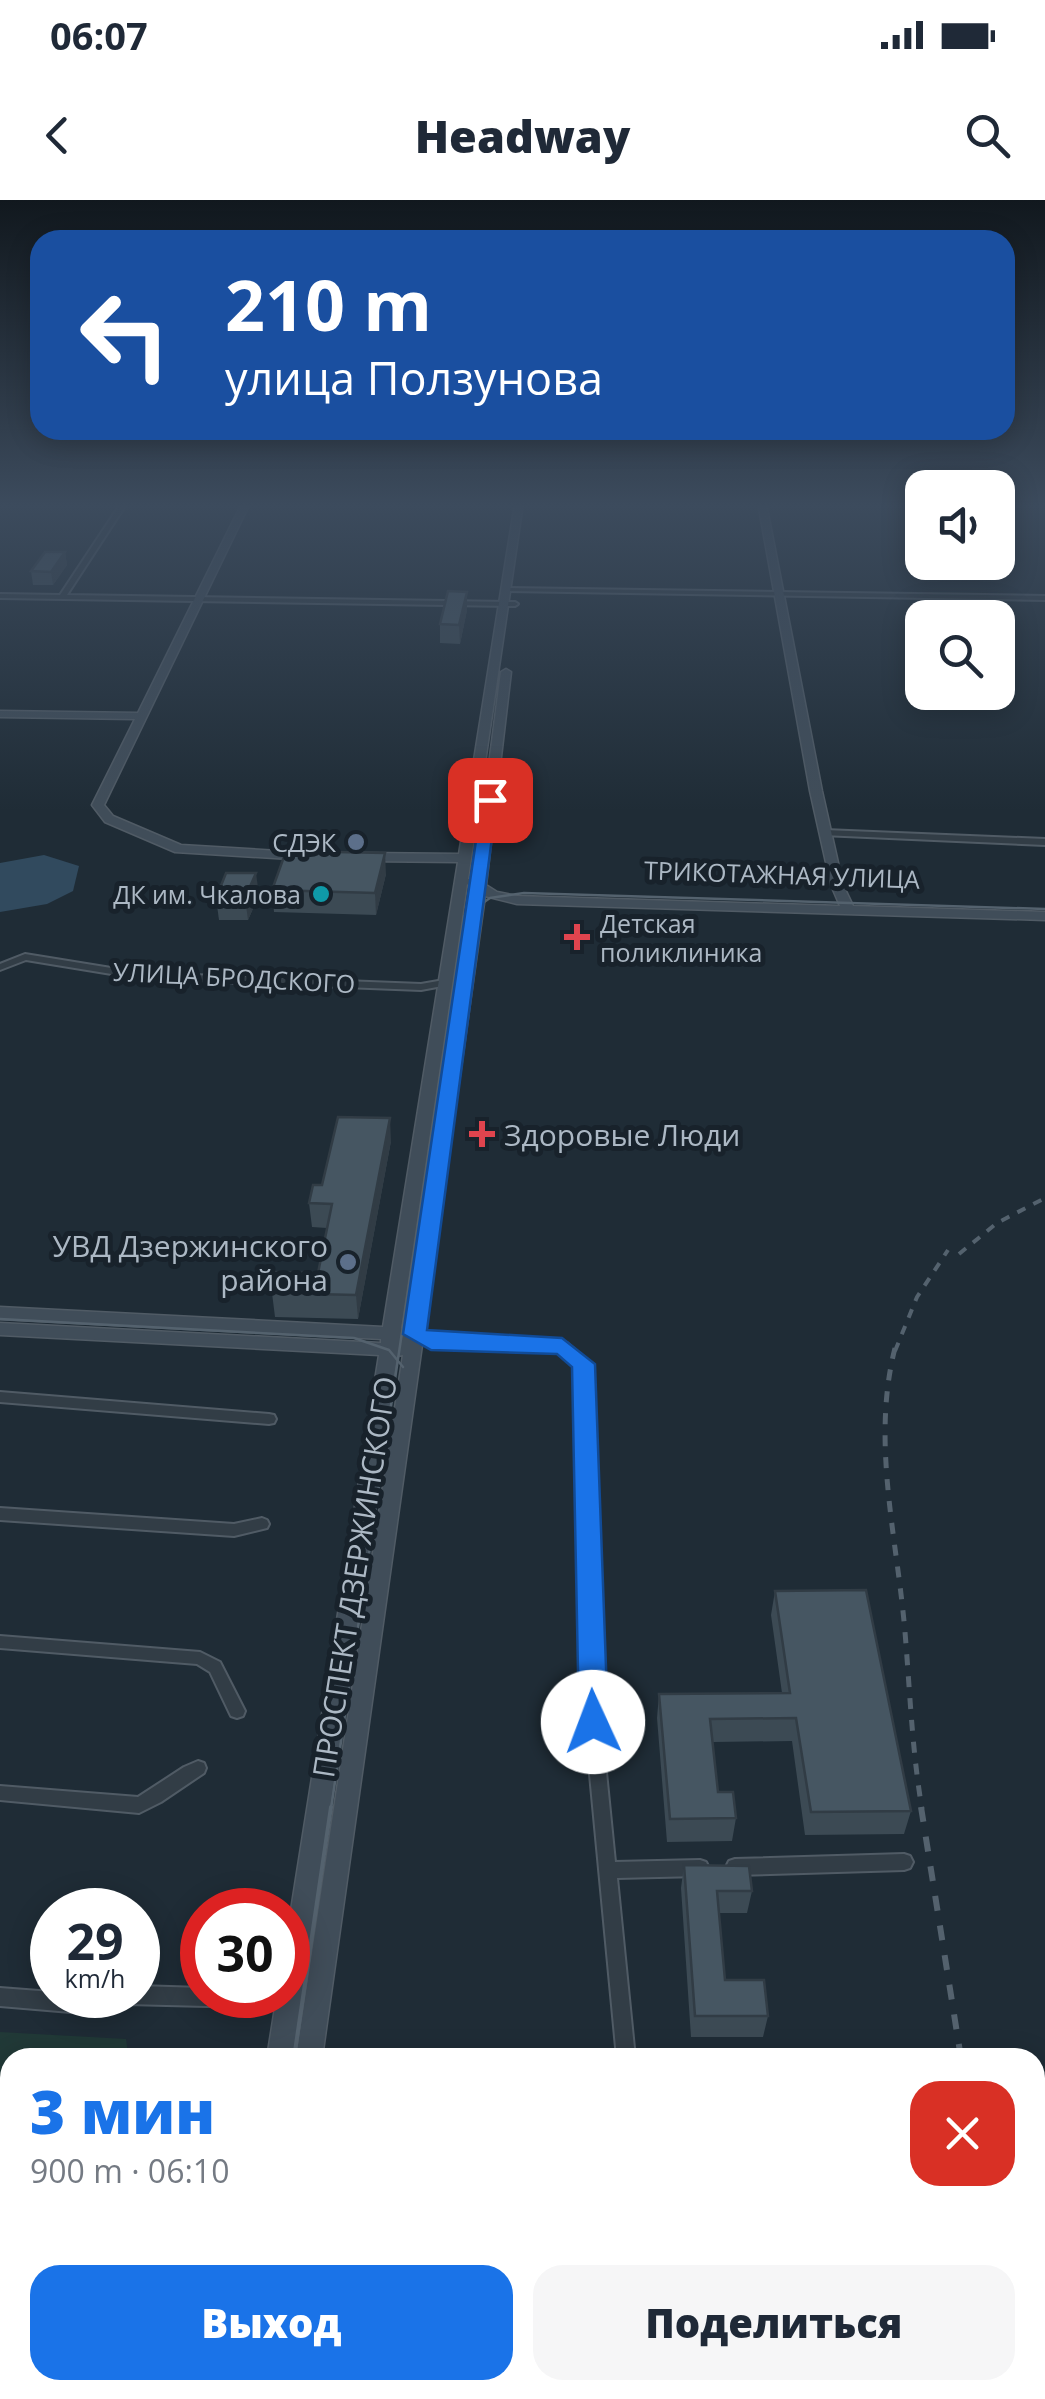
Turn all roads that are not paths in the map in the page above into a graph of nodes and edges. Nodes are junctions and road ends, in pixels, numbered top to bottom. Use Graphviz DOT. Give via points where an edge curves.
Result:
graph roads {
  1 [pos="194,606"];
  2 [pos="509,606"];
  3 [pos="509,606"];
  4 [pos="783,606"];
  5 [pos="0,714"];
  6 [pos="139,716"];
  7 [pos="825,833"];
  8 [pos="1045,842"];
  9 [pos="330,856"];
  10 [pos="348,856"];
  11 [pos="463,864"];
  12 [pos="481,870"];
  13 [pos="483,894"];
  14 [pos="517,894"];
  15 [pos="844,904"];
  16 [pos="1045,904"];
  17 [pos="1045,916"];
  18 [pos="476,918"];
  19 [pos="454,920"];
  20 [pos="0,967"];
  21 [pos="444,983"];
  22 [pos="0,1312"];
  23 [pos="0,1329"];
  24 [pos="408,1342"];
  25 [pos="0,1397"];
  26 [pos="269,1419"];
  27 [pos="0,1514"];
  28 [pos="262,1524"];
  29 [pos="0,1642"];
  30 [pos="237,1711"];
  31 [pos="198,1768"];
  32 [pos="0,1793"];
  33 [pos="904,1862"];
  34 [pos="608,1870"];
  35 [pos="309,1888"];
  36 [pos="0,1997"];
  37 [pos="310,1998"];
  38 [pos="317,1998"];
  39 [pos="30,2000"];
  40 [pos="286,2018"];
  41 [pos="282,2048"];
  42 [pos="310,2048"];
  43 [pos="625,2048"];
  1 -- 6 [label="main road"];
  2 -- 11 [label="main road, ПРОСПЕКТ ДЗЕРЖИНСКОГО"];
  3 -- 12 [label="main road, ПРОСПЕКТ ДЗЕРЖИНСКОГО"];
  4 -- 7 [label="main road"];
  5 -- 6 [label="main road"];
  6 -- 9 [label="main road" via="98,805 109,819 180,850"];
  7 -- 8 [label="street"];
  7 -- 15 [label="main road"];
  10 -- 11 [label="main road"];
  11 -- 13 [label="main road"];
  11 -- 19 [label="main road, ПРОСПЕКТ ДЗЕРЖИНСКОГО"];
  12 -- 13 [label="main road, ПРОСПЕКТ ДЗЕРЖИНСКОГО"];
  12 -- 14 [label="main road"];
  13 -- 14 [label="main road, ТРИКОТАЖНАЯ УЛИЦА"];
  13 -- 18 [label="main road, ПРОСПЕКТ ДЗЕРЖИНСКОГО"];
  13 -- 19 [label="main road"];
  14 -- 15 [label="main road, ТРИКОТАЖНАЯ УЛИЦА"];
  14 -- 18 [label="main road"];
  15 -- 16 [label="main road, ТРИКОТАЖНАЯ УЛИЦА"];
  15 -- 17 [label="main road, ТРИКОТАЖНАЯ УЛИЦА"];
  18 -- 24 [label="main road, ПРОСПЕКТ ДЗЕРЖИНСКОГО"];
  19 -- 21 [label="main road, ПРОСПЕКТ ДЗЕРЖИНСКОГО"];
  20 -- 21 [label="street, УЛИЦА БРОДСКОГО" via="25,957 142,976"];
  21 -- 24 [label="main road, ПРОСПЕКТ ДЗЕРЖИНСКОГО"];
  22 -- 24 [label="main road"];
  23 -- 24 [label="main road" via="354,1348"];
  24 -- 34 [label="street" via="562,1346 584,1364 593,1722"];
  24 -- 35 [label="main road, ПРОСПЕКТ ДЗЕРЖИНСКОГО"];
  24 -- 38 [label="main road, ПРОСПЕКТ ДЗЕРЖИНСКОГО"];
  25 -- 26 [label="street"];
  27 -- 28 [label="street" via="234,1530"];
  29 -- 30 [label="street" via="200,1658 215,1667"];
  31 -- 32 [label="street" via="139,1805"];
  33 -- 34 [label="street"];
  34 -- 43 [label="street"];
  36 -- 39 [label="street"];
  37 -- 38 [label="main road"];
  38 -- 42 [label="main road, ПРОСПЕКТ ДЗЕРЖИНСКОГО"];
  40 -- 41 [label="main road, ПРОСПЕКТ ДЗЕРЖИНСКОГО"];
}
